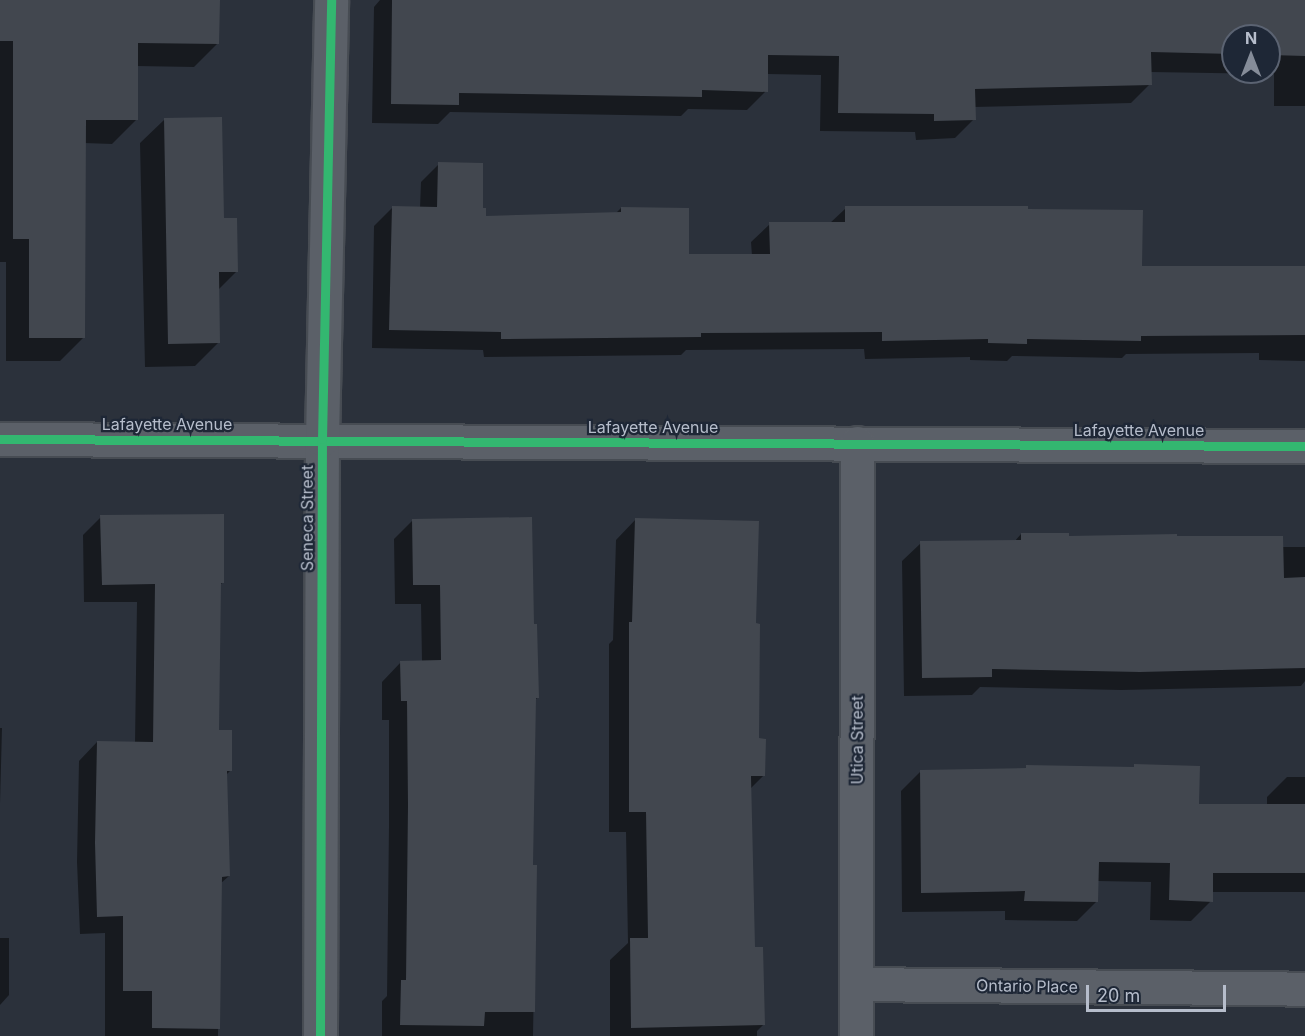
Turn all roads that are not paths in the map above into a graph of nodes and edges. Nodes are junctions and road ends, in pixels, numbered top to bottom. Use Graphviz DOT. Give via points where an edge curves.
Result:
graph roads {
  1 [pos="332,0"];
  2 [pos="0,439"];
  3 [pos="322,439"];
  4 [pos="858,443"];
  5 [pos="1305,446"];
  6 [pos="856,984"];
  7 [pos="1305,989"];
  8 [pos="320,1036"];
  9 [pos="856,1036"];
  1 -- 3 [label="street, Seneca Street"];
  2 -- 3 [label="street, Lafayette Avenue"];
  3 -- 4 [label="street, Lafayette Avenue"];
  3 -- 8 [label="street, Seneca Street"];
  4 -- 5 [label="street, Lafayette Avenue"];
  4 -- 6 [label="street, Utica Street"];
  6 -- 7 [label="street, Ontario Place"];
  6 -- 9 [label="street, Utica Street"];
}
